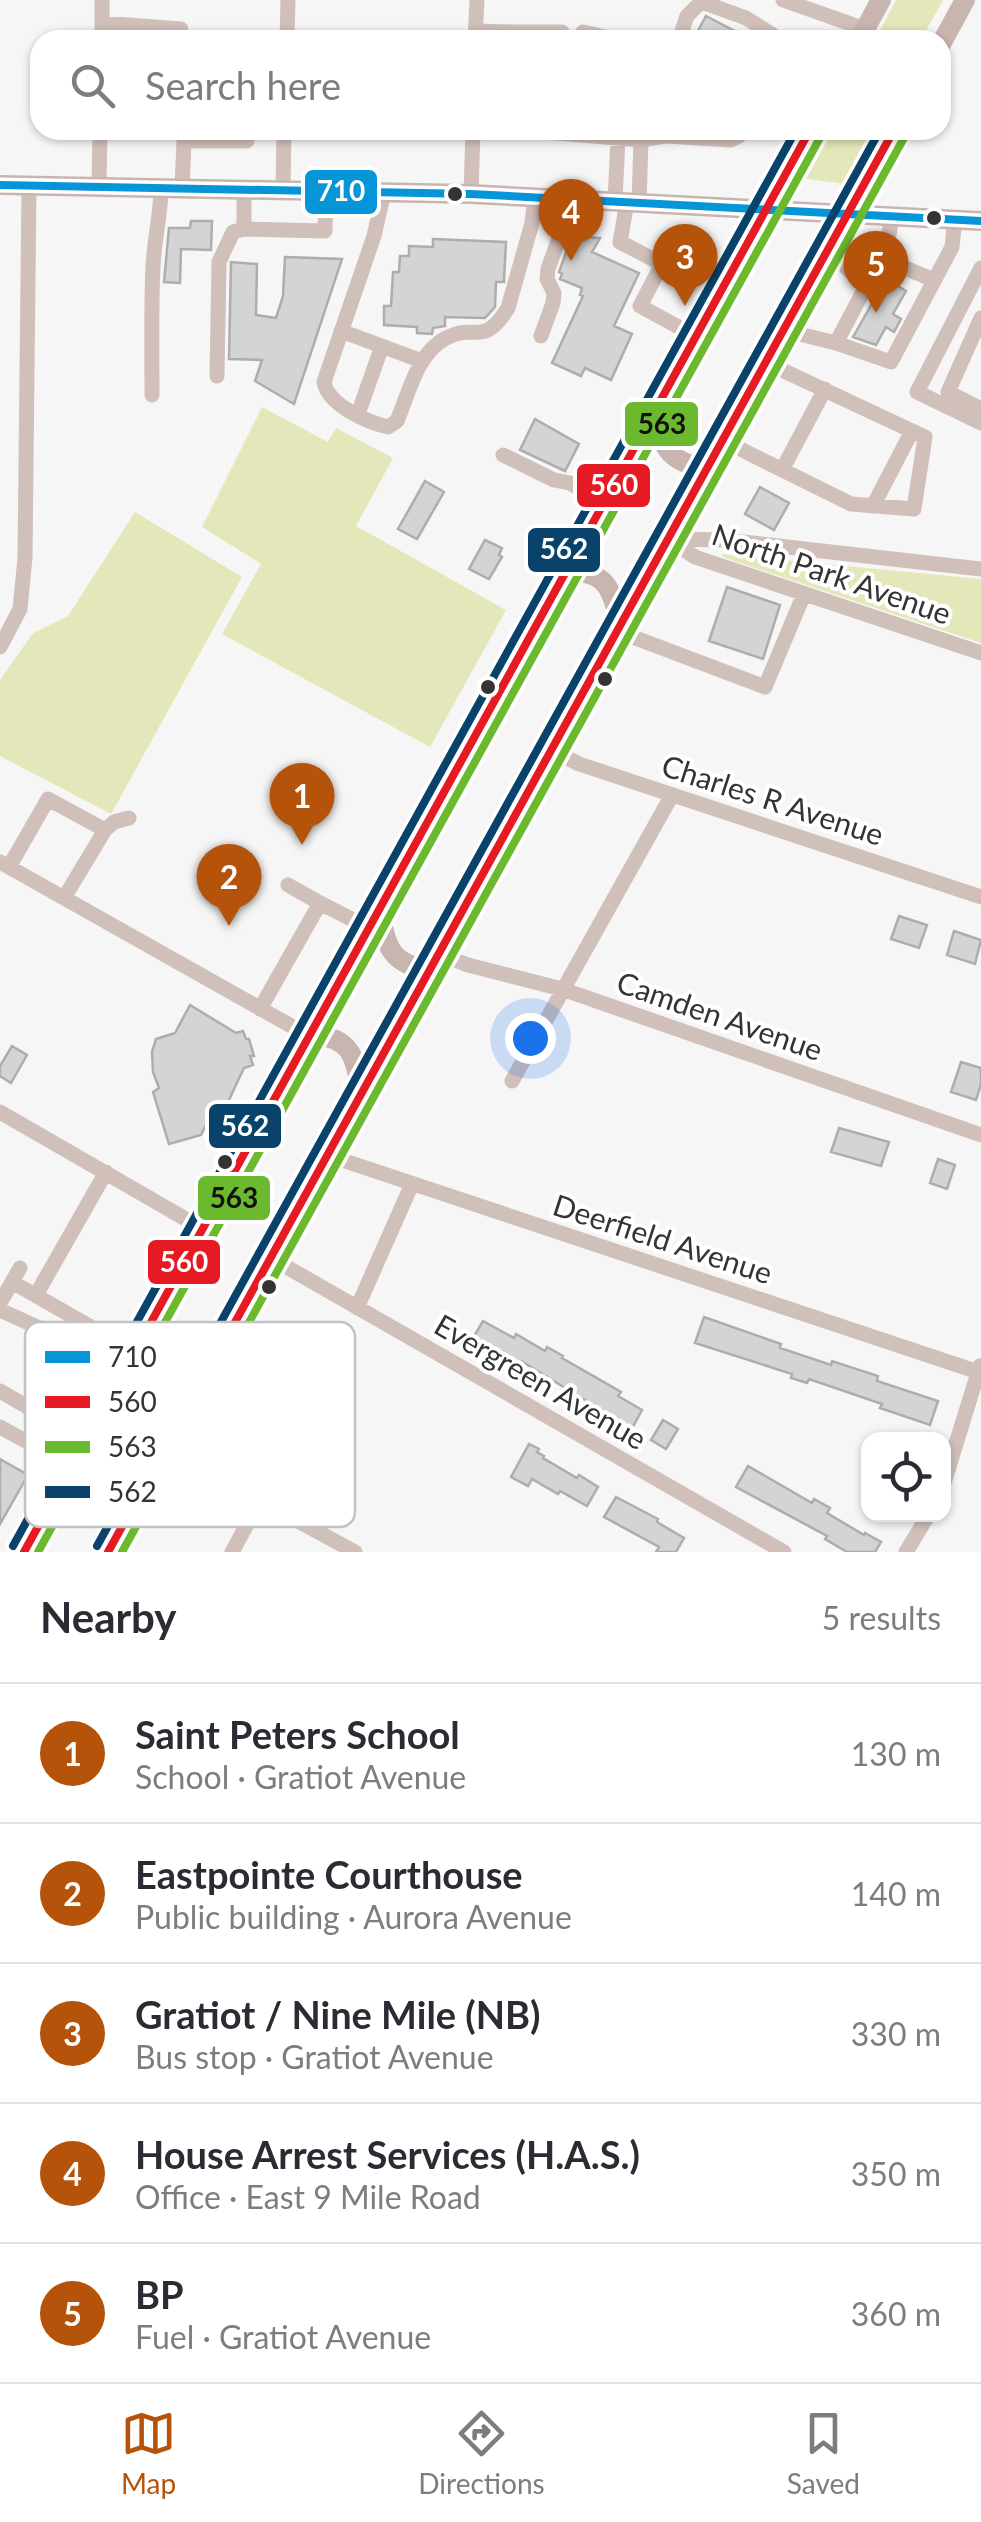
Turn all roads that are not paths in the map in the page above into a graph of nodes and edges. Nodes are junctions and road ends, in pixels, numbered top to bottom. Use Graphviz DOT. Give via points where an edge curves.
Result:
graph roads {
  1 [pos="102,0"];
  2 [pos="288,0"];
  3 [pos="476,0"];
  4 [pos="783,0"];
  5 [pos="882,0"];
  6 [pos="965,0"];
  7 [pos="702,1"];
  8 [pos="102,30"];
  9 [pos="155,30"];
  10 [pos="181,30"];
  11 [pos="287,30"];
  12 [pos="476,30"];
  13 [pos="682,30"];
  14 [pos="765,30"];
  15 [pos="853,30"];
  16 [pos="864,30"];
  17 [pos="949,30"];
  18 [pos="100,140"];
  19 [pos="247,140"];
  20 [pos="284,140"];
  21 [pos="473,140"];
  22 [pos="627,140"];
  23 [pos="627,140"];
  24 [pos="804,140"];
  25 [pos="888,140"];
  26 [pos="0,185"];
  27 [pos="29,185"];
  28 [pos="99,186"];
  29 [pos="172,187"];
  30 [pos="244,188"];
  31 [pos="283,189"];
  32 [pos="326,190"];
  33 [pos="384,192"];
  34 [pos="471,194"];
  35 [pos="535,198"];
  36 [pos="567,199"];
  37 [pos="627,202"];
  38 [pos="766,209"];
  39 [pos="847,214"];
  40 [pos="892,215"];
  41 [pos="955,219"];
  42 [pos="981,222"];
  43 [pos="244,229"];
  44 [pos="827,249"];
  45 [pos="881,258"];
  46 [pos="981,268"];
  47 [pos="934,280"];
  48 [pos="868,282"];
  49 [pos="962,304"];
  50 [pos="981,316"];
  51 [pos="783,330"];
  52 [pos="342,332"];
  53 [pos="541,336"];
  54 [pos="695,336"];
  55 [pos="836,343"];
  56 [pos="382,346"];
  57 [pos="422,361"];
  58 [pos="765,362"];
  59 [pos="217,376"];
  60 [pos="825,389"];
  61 [pos="152,395"];
  62 [pos="656,406"];
  63 [pos="981,409"];
  64 [pos="358,414"];
  65 [pos="981,423"];
  66 [pos="912,431"];
  67 [pos="723,439"];
  68 [pos="502,455"];
  69 [pos="707,468"];
  70 [pos="782,470"];
  71 [pos="603,502"];
  72 [pos="873,506"];
  73 [pos="668,539"];
  74 [pos="981,568"];
  75 [pos="566,571"];
  76 [pos="804,594"];
  77 [pos="619,627"];
  78 [pos="0,647"];
  79 [pos="981,653"];
  80 [pos="550,750"];
  81 [pos="672,795"];
  82 [pos="129,818"];
  83 [pos="105,830"];
  84 [pos="4,865"];
  85 [pos="288,885"];
  86 [pos="981,897"];
  87 [pos="64,898"];
  88 [pos="320,903"];
  89 [pos="380,908"];
  90 [pos="369,928"];
  91 [pos="435,961"];
  92 [pos="562,990"];
  93 [pos="260,1009"];
  94 [pos="308,1036"];
  95 [pos="512,1081"];
  96 [pos="361,1093"];
  97 [pos="0,1112"];
  98 [pos="981,1135"];
  99 [pos="328,1155"];
  100 [pos="106,1172"];
  101 [pos="412,1184"];
  102 [pos="203,1229"];
  103 [pos="271,1258"];
  104 [pos="36,1295"];
  105 [pos="0,1306"];
  106 [pos="357,1308"];
  107 [pos="29,1322"];
  108 [pos="85,1322"];
  109 [pos="152,1322"];
  110 [pos="236,1322"];
  111 [pos="980,1369"];
  112 [pos="0,1391"];
  113 [pos="25,1406"];
  114 [pos="0,1427"];
  115 [pos="25,1441"];
  116 [pos="951,1461"];
  117 [pos="924,1522"];
  118 [pos="38,1527"];
  119 [pos="122,1527"];
  120 [pos="246,1527"];
  121 [pos="308,1527"];
  122 [pos="24,1552"];
  123 [pos="108,1552"];
  124 [pos="232,1552"];
  125 [pos="355,1552"];
  126 [pos="784,1552"];
  127 [pos="906,1552"];
  1 -- 8 [label="street"];
  2 -- 11 [label="street"];
  3 -- 12 [label="street"];
  4 -- 15 [label="street"];
  5 -- 16 [label="main road"];
  6 -- 17 [label="main road"];
  7 -- 13 [label="street"];
  7 -- 14 [label="street"];
  9 -- 10 [label="street"];
  18 -- 28 [label="street"];
  19 -- 29 [label="street" via="184,141"];
  20 -- 31 [label="street"];
  21 -- 34 [label="street"];
  22 -- 37 [label="street"];
  23 -- 37 [label="street"];
  24 -- 38 [label="main road"];
  25 -- 39 [label="main road"];
  26 -- 27 [label="main road"];
  27 -- 28 [label="main road"];
  27 -- 78 [label="street" via="26,558 20,608"];
  28 -- 29 [label="main road"];
  29 -- 30 [label="main road"];
  29 -- 61 [label="street" via="153,266"];
  30 -- 31 [label="main road"];
  30 -- 43 [label="street"];
  31 -- 32 [label="main road"];
  32 -- 33 [label="main road"];
  32 -- 43 [label="street" via="325,231"];
  33 -- 34 [label="main road"];
  33 -- 52 [label="street"];
  34 -- 35 [label="main road"];
  35 -- 36 [label="main road"];
  35 -- 57 [label="street" via="500,320 484,332 445,338"];
  36 -- 37 [label="main road"];
  36 -- 53 [label="street" via="548,269 553,303"];
  37 -- 38 [label="main road"];
  37 -- 54 [label="street" via="620,242 662,264 640,306"];
  38 -- 39 [label="main road"];
  38 -- 54 [label="main road"];
  39 -- 40 [label="main road"];
  39 -- 44 [label="main road"];
  40 -- 41 [label="main road"];
  40 -- 45 [label="street"];
  41 -- 42 [label="main road"];
  41 -- 47 [label="street" via="952,247"];
  43 -- 59 [label="street" via="232,232 219,262"];
  44 -- 48 [label="street"];
  44 -- 51 [label="main road"];
  45 -- 47 [label="street"];
  45 -- 48 [label="street"];
  46 -- 49 [label="street"];
  47 -- 55 [label="street" via="891,362"];
  48 -- 55 [label="street"];
  49 -- 50 [label="street"];
  49 -- 65 [label="street" via="916,392"];
  50 -- 63 [label="street" via="948,392"];
  51 -- 55 [label="street"];
  51 -- 58 [label="main road"];
  52 -- 56 [label="street"];
  52 -- 64 [label="street" via="324,389"];
  54 -- 62 [label="main road"];
  56 -- 57 [label="street"];
  56 -- 64 [label="street"];
  57 -- 64 [label="street" via="393,425"];
  58 -- 60 [label="street"];
  58 -- 67 [label="main road"];
  60 -- 66 [label="street"];
  60 -- 70 [label="street"];
  62 -- 69 [label="main road" via="669,453"];
  62 -- 71 [label="main road"];
  66 -- 72 [label="street"];
  66 -- 72 [label="street" via="925,437 914,509"];
  67 -- 69 [label="main road"];
  67 -- 70 [label="street"];
  68 -- 71 [label="street"];
  69 -- 73 [label="main road"];
  70 -- 72 [label="street" via="851,504"];
  71 -- 75 [label="main road"];
  73 -- 74 [label="street"];
  73 -- 76 [label="street, North Park Avenue" via="696,557"];
  73 -- 77 [label="main road"];
  75 -- 77 [label="main road" via="599,577"];
  75 -- 89 [label="main road"];
  76 -- 77 [label="street" via="765,687"];
  76 -- 79 [label="street, North Park Avenue"];
  77 -- 80 [label="main road"];
  80 -- 81 [label="street, Charles R Avenue"];
  80 -- 91 [label="main road"];
  81 -- 86 [label="street, Charles R Avenue"];
  81 -- 92 [label="street"];
  82 -- 83 [label="street"];
  83 -- 84 [label="street" via="48,799"];
  83 -- 87 [label="street"];
  84 -- 87 [label="street"];
  85 -- 88 [label="street"];
  87 -- 93 [label="street"];
  88 -- 90 [label="street"];
  88 -- 93 [label="street"];
  89 -- 90 [label="main road"];
  89 -- 91 [label="main road" via="395,956 410,966"];
  90 -- 94 [label="main road"];
  91 -- 92 [label="street, Camden Avenue"];
  91 -- 96 [label="main road"];
  92 -- 95 [label="street"];
  92 -- 98 [label="street, Camden Avenue"];
  93 -- 94 [label="street"];
  94 -- 96 [label="main road" via="344,1045"];
  94 -- 102 [label="main road"];
  96 -- 99 [label="main road"];
  97 -- 100 [label="street"];
  99 -- 101 [label="street, Deerfield Avenue"];
  99 -- 103 [label="main road"];
  100 -- 102 [label="street"];
  100 -- 104 [label="street"];
  101 -- 106 [label="street"];
  101 -- 111 [label="street, Deerfield Avenue"];
  102 -- 109 [label="main road"];
  103 -- 106 [label="street, Evergreen Avenue"];
  103 -- 110 [label="main road"];
  104 -- 105 [label="street" via="16,1275"];
  104 -- 108 [label="street"];
  105 -- 107 [label="street"];
  106 -- 126 [label="street, Evergreen Avenue"];
  111 -- 116 [label="street"];
  112 -- 113 [label="street"];
  114 -- 115 [label="street"];
  117 -- 127 [label="street"];
  118 -- 122 [label="main road"];
  119 -- 123 [label="main road"];
  120 -- 124 [label="street"];
  121 -- 125 [label="street"];
}
